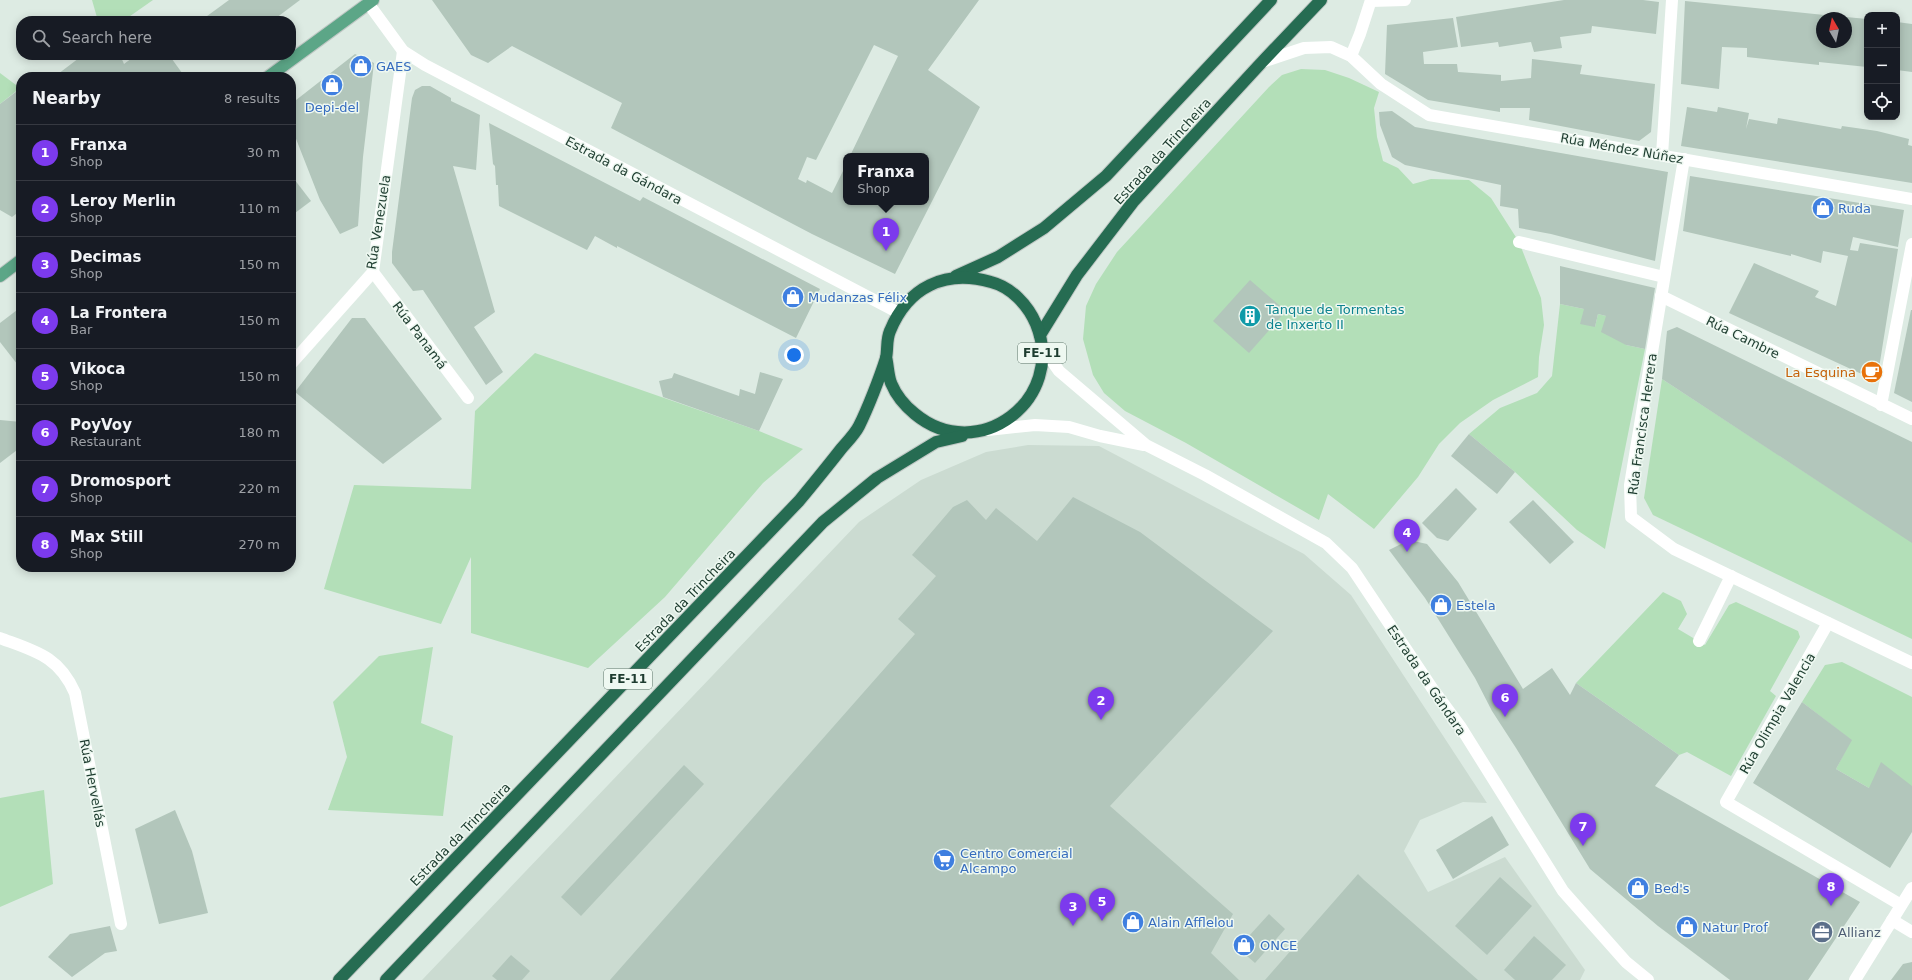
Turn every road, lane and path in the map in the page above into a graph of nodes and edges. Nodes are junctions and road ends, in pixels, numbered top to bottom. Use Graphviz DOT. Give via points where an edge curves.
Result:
graph roads {
  1 [pos="1271,0"];
  2 [pos="1321,0"];
  3 [pos="1405,0"];
  4 [pos="1672,0"];
  5 [pos="1371,1"];
  6 [pos="370,2"];
  7 [pos="403,51"];
  8 [pos="296,56"];
  9 [pos="1351,56"];
  10 [pos="291,60"];
  11 [pos="1262,62"];
  12 [pos="275,72"];
  13 [pos="1662,155"];
  14 [pos="1684,159"];
  15 [pos="1912,199"];
  16 [pos="1519,242"];
  17 [pos="1912,244"];
  18 [pos="16,264"];
  19 [pos="373,272"];
  20 [pos="0,276"];
  21 [pos="1664,277"];
  22 [pos="951,278"];
  23 [pos="1661,296"];
  24 [pos="899,312"];
  25 [pos="1040,335"];
  26 [pos="1043,348"];
  27 [pos="886,357"];
  28 [pos="296,358"];
  29 [pos="468,398"];
  30 [pos="1881,405"];
  31 [pos="1912,419"];
  32 [pos="983,431"];
  33 [pos="1146,445"];
  34 [pos="1731,576"];
  35 [pos="1828,623"];
  36 [pos="0,638"];
  37 [pos="1699,640"];
  38 [pos="1912,663"];
  39 [pos="1912,889"];
  40 [pos="1902,905"];
  41 [pos="1892,920"];
  42 [pos="121,924"];
  43 [pos="1912,932"];
  44 [pos="339,980"];
  45 [pos="386,980"];
  46 [pos="1648,980"];
  47 [pos="1855,980"];
  1 -- 22 [label="highway, Estrada da Trincheira / FE-11" via="1106,176 1044,228 998,257"];
  2 -- 11 [label="highway, Estrada da Trincheira / FE-11"];
  3 -- 5 [label="street"];
  4 -- 13 [label="street"];
  5 -- 9 [label="street"];
  6 -- 7 [label="street, Estrada da Gándara"];
  6 -- 8 [label="main road"];
  7 -- 19 [label="street, Rúa Venezuela"];
  7 -- 24 [label="street, Estrada da Gándara" via="425,66 856,292"];
  9 -- 11 [label="street, Rúa Méndez Núñez" via="1331,47 1304,48"];
  9 -- 13 [label="street, Rúa Méndez Núñez" via="1381,84 1429,115"];
  10 -- 12 [label="main road"];
  11 -- 25 [label="highway, Estrada da Trincheira / FE-11" via="1133,202 1077,275"];
  13 -- 14 [label="street, Rúa Méndez Núñez"];
  14 -- 15 [label="street, Rúa Méndez Núñez"];
  14 -- 21 [label="street, Rúa Francisca Herrera"];
  16 -- 21 [label="street"];
  17 -- 30 [label="street"];
  18 -- 20 [label="main road"];
  19 -- 28 [label="street, Rúa Venezuela"];
  19 -- 29 [label="street, Rúa Panamá"];
  21 -- 23 [label="street, Rúa Francisca Herrera"];
  22 -- 24 [label="highway, FE-11" via="935,282 921,290"];
  22 -- 25 [label="highway, FE-11" via="974,277 996,283 1016,296 1031,313"];
  23 -- 30 [label="street, Rúa Cambre"];
  23 -- 34 [label="street, Rúa Francisca Herrera" via="1630,485 1631,517 1674,549"];
  24 -- 27 [label="highway, FE-11" via="889,334"];
  25 -- 26 [label="highway, FE-11"];
  26 -- 32 [label="highway, FE-11" via="1041,374 1030,399 1011,418"];
  26 -- 33 [label="street" via="1059,371"];
  27 -- 32 [label="highway, FE-11" via="891,383 905,406 926,423 951,432"];
  27 -- 44 [label="highway, Estrada da Trincheira / FE-11" via="859,427 799,501"];
  30 -- 31 [label="street, Rúa Cambre"];
  32 -- 33 [label="street" via="1035,426 1069,427"];
  32 -- 45 [label="highway, FE-11" via="936,442 877,478 823,522"];
  33 -- 46 [label="street, Estrada da Gándara" via="1326,543 1352,568 1460,726 1562,891 1626,962"];
  34 -- 35 [label="street, Rúa Francisca Herrera"];
  34 -- 37 [label="street"];
  35 -- 38 [label="street, Rúa Francisca Herrera"];
  35 -- 40 [label="street, Rúa Olimpia Valencia" via="1726,802"];
  36 -- 42 [label="street, Rúa Hervellás" via="41,654 59,666 75,693"];
  39 -- 40 [label="street"];
  40 -- 41 [label="street"];
  41 -- 43 [label="street"];
  41 -- 47 [label="street"];
}
